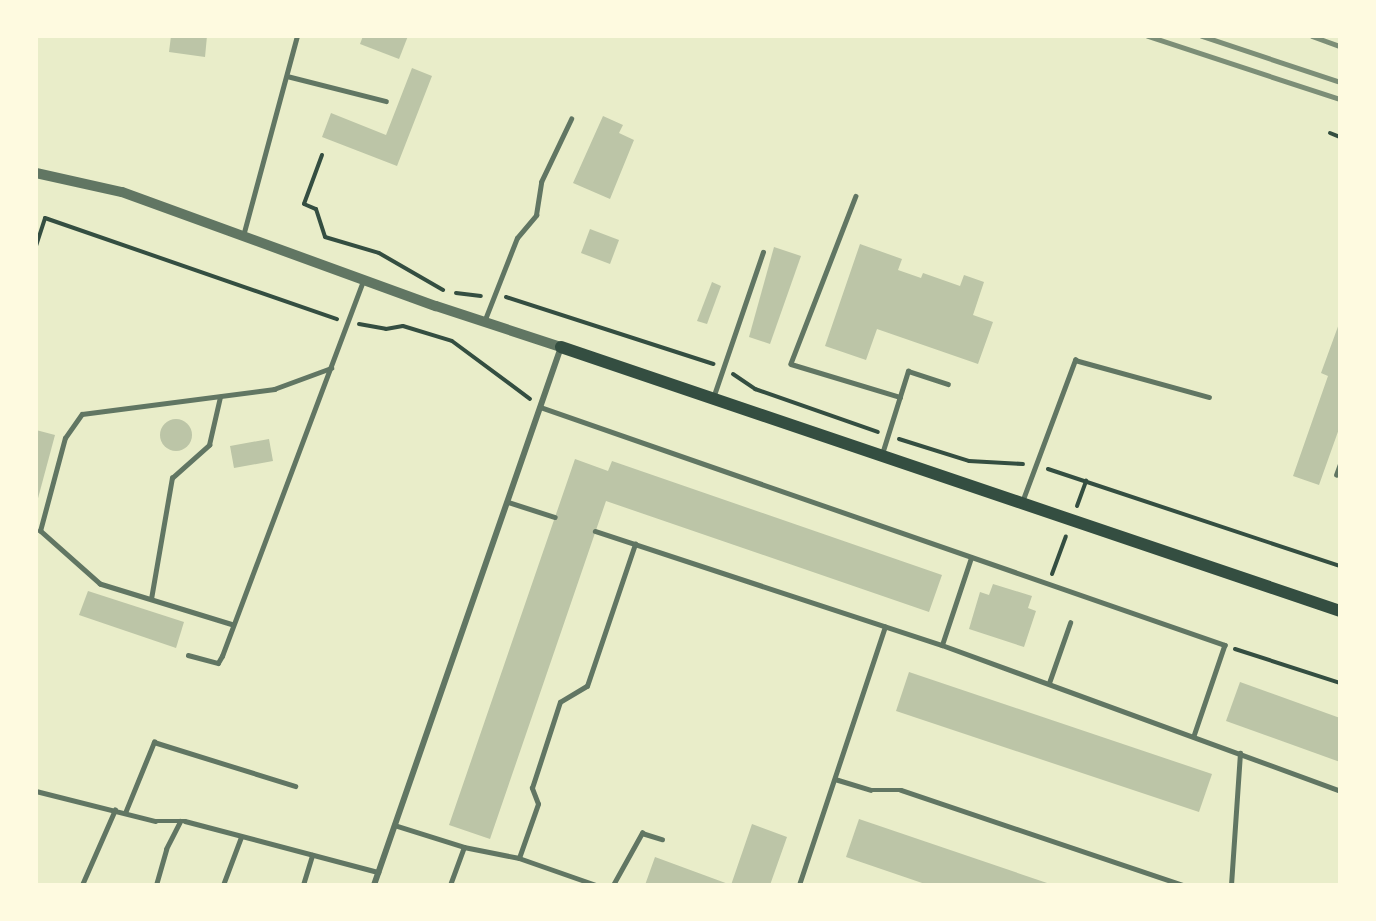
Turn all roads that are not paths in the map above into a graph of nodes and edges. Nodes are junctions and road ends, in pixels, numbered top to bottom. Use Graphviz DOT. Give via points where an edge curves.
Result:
graph roads {
  1 [pos="297,36"];
  2 [pos="287,76"];
  3 [pos="386,100"];
  4 [pos="571,119"];
  5 [pos="36,176"];
  6 [pos="856,196"];
  7 [pos="243,236"];
  8 [pos="763,252"];
  9 [pos="364,279"];
  10 [pos="484,322"];
  11 [pos="561,347"];
  12 [pos="331,368"];
  13 [pos="948,384"];
  14 [pos="220,397"];
  15 [pos="900,397"];
  16 [pos="1209,397"];
  17 [pos="713,398"];
  18 [pos="540,407"];
  19 [pos="882,454"];
  20 [pos="1340,464"];
  21 [pos="1336,475"];
  22 [pos="508,502"];
  23 [pos="1022,502"];
  24 [pos="555,517"];
  25 [pos="595,531"];
  26 [pos="38,532"];
  27 [pos="635,544"];
  28 [pos="971,558"];
  29 [pos="151,599"];
  30 [pos="1340,611"];
  31 [pos="1070,623"];
  32 [pos="233,625"];
  33 [pos="885,627"];
  34 [pos="942,645"];
  35 [pos="188,655"];
  36 [pos="1049,684"];
  37 [pos="1194,736"];
  38 [pos="1240,753"];
  39 [pos="836,779"];
  40 [pos="295,786"];
  41 [pos="36,791"];
  42 [pos="1340,791"];
  43 [pos="115,810"];
  44 [pos="125,813"];
  45 [pos="180,821"];
  46 [pos="394,825"];
  47 [pos="241,837"];
  48 [pos="662,839"];
  49 [pos="464,847"];
  50 [pos="312,855"];
  51 [pos="519,858"];
  52 [pos="378,872"];
  53 [pos="82,885"];
  54 [pos="156,885"];
  55 [pos="223,885"];
  56 [pos="303,885"];
  57 [pos="374,885"];
  58 [pos="450,885"];
  59 [pos="596,885"];
  60 [pos="613,885"];
  61 [pos="799,885"];
  62 [pos="1184,885"];
  63 [pos="1231,885"];
  1 -- 2 [label="lane"];
  2 -- 3 [label="lane"];
  2 -- 7 [label="lane"];
  4 -- 10 [label="lane" via="542,182 536,215 517,238"];
  5 -- 7 [label="street" via="122,192"];
  6 -- 15 [label="lane" via="791,364"];
  7 -- 9 [label="street"];
  8 -- 17 [label="lane"];
  9 -- 10 [label="street"];
  9 -- 12 [label="lane"];
  10 -- 11 [label="street"];
  11 -- 17 [label="main road"];
  11 -- 18 [label="street"];
  12 -- 14 [label="lane" via="274,389"];
  12 -- 32 [label="lane"];
  13 -- 15 [label="lane" via="908,371"];
  14 -- 26 [label="lane" via="82,414 65,438"];
  14 -- 29 [label="lane" via="209,446 172,478"];
  15 -- 19 [label="lane"];
  16 -- 23 [label="lane" via="1075,360"];
  17 -- 19 [label="main road"];
  18 -- 22 [label="street"];
  18 -- 28 [label="lane"];
  19 -- 23 [label="main road"];
  20 -- 21 [label="lane"];
  22 -- 24 [label="lane"];
  22 -- 46 [label="street"];
  23 -- 30 [label="main road"];
  25 -- 27 [label="lane"];
  26 -- 29 [label="lane" via="100,584"];
  27 -- 33 [label="lane"];
  27 -- 51 [label="lane" via="588,686 560,702 532,788 538,804"];
  28 -- 34 [label="lane"];
  28 -- 37 [label="lane" via="1225,645"];
  29 -- 32 [label="lane"];
  31 -- 36 [label="lane"];
  32 -- 35 [label="lane" via="218,663"];
  33 -- 34 [label="lane"];
  33 -- 39 [label="lane"];
  34 -- 36 [label="lane"];
  36 -- 37 [label="lane"];
  37 -- 38 [label="lane"];
  38 -- 42 [label="lane"];
  38 -- 63 [label="lane"];
  39 -- 61 [label="lane"];
  39 -- 62 [label="lane" via="870,790 901,790"];
  40 -- 44 [label="lane" via="154,742"];
  41 -- 43 [label="lane"];
  43 -- 44 [label="lane"];
  43 -- 53 [label="lane"];
  44 -- 45 [label="lane"];
  45 -- 47 [label="lane"];
  45 -- 54 [label="lane" via="166,849"];
  46 -- 49 [label="lane"];
  46 -- 52 [label="street"];
  47 -- 50 [label="lane"];
  47 -- 55 [label="lane"];
  48 -- 60 [label="lane" via="642,833"];
  49 -- 51 [label="lane"];
  49 -- 58 [label="lane"];
  50 -- 52 [label="lane"];
  50 -- 56 [label="lane"];
  51 -- 59 [label="lane"];
  52 -- 57 [label="street"];
}
